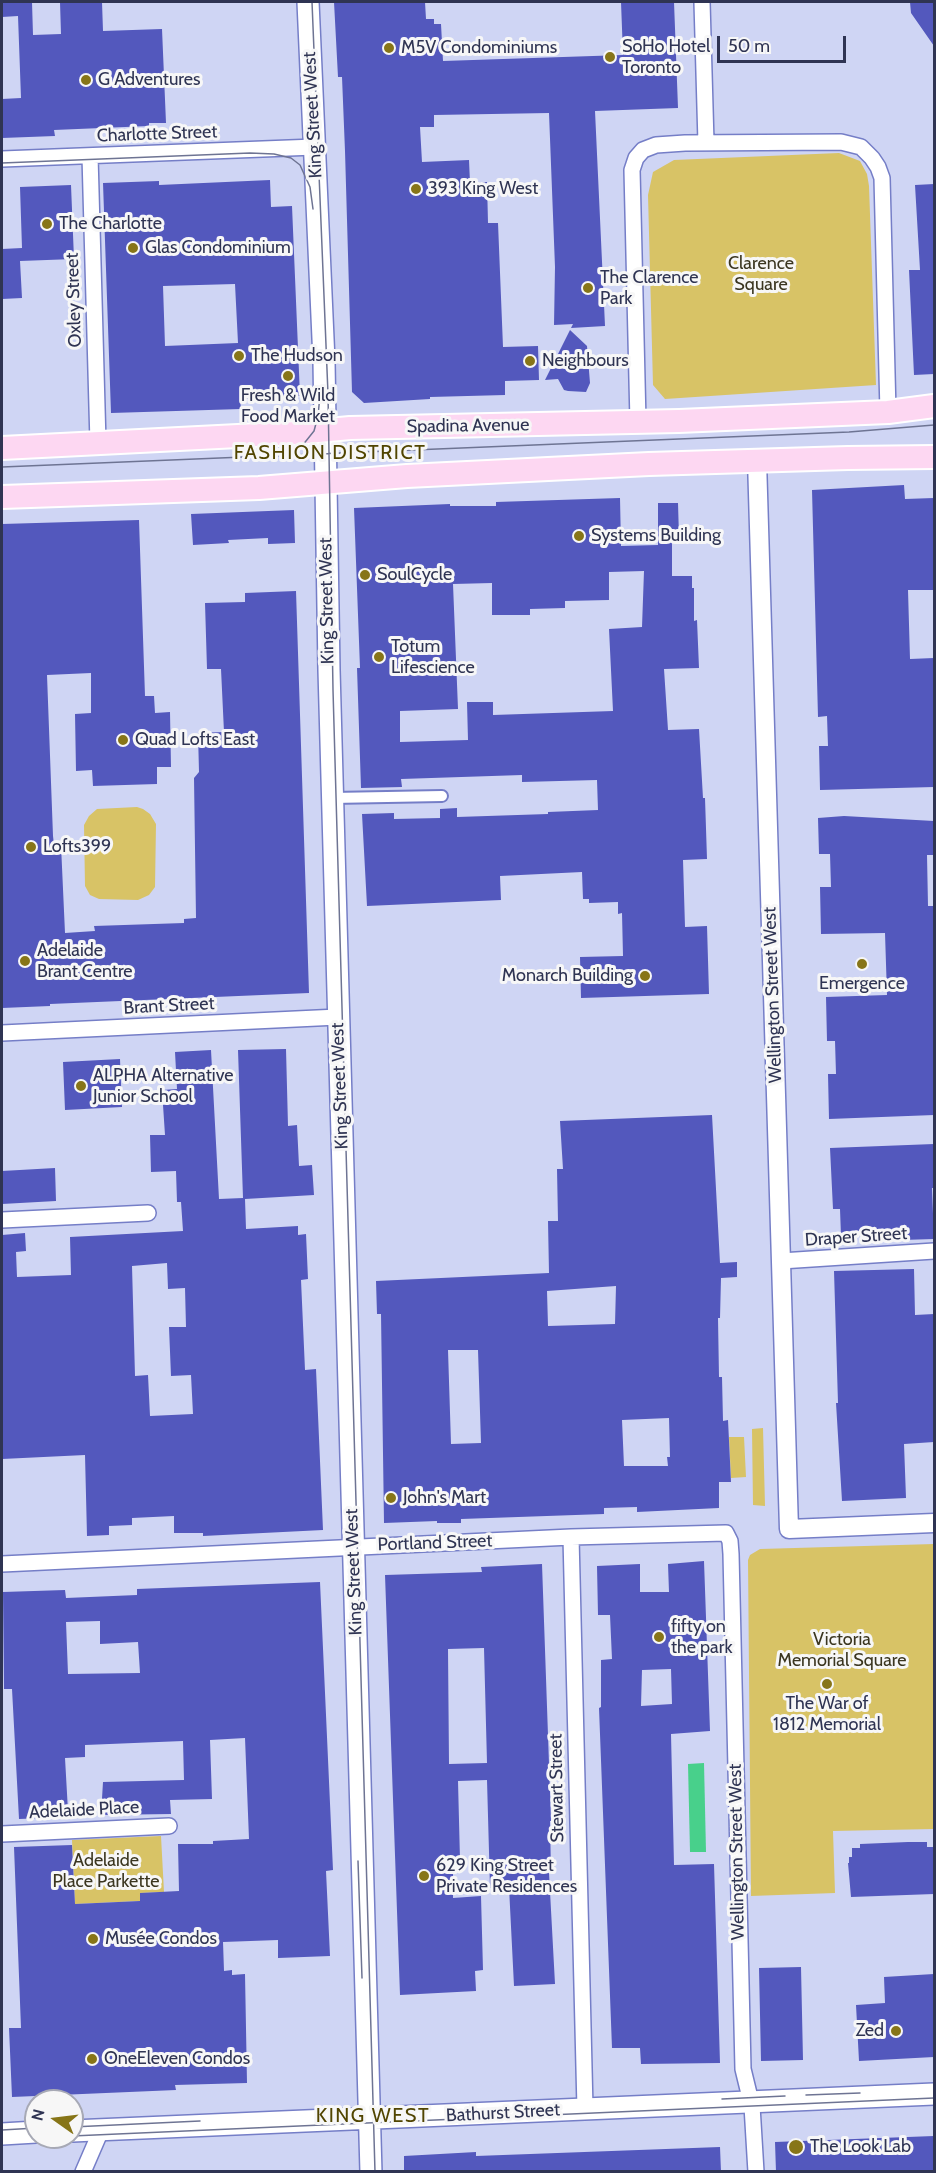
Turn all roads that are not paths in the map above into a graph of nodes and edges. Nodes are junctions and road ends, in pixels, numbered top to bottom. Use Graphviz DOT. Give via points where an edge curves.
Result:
graph roads {
  1 [pos="308,2"];
  2 [pos="702,2"];
  3 [pos="706,143"];
  4 [pos="315,147"];
  5 [pos="90,156"];
  6 [pos="2,159"];
  7 [pos="934,406"];
  8 [pos="888,412"];
  9 [pos="638,422"];
  10 [pos="326,430"];
  11 [pos="98,444"];
  12 [pos="2,448"];
  13 [pos="934,458"];
  14 [pos="757,460"];
  15 [pos="325,482"];
  16 [pos="2,497"];
  17 [pos="442,796"];
  18 [pos="332,798"];
  19 [pos="338,1017"];
  20 [pos="2,1033"];
  21 [pos="148,1213"];
  22 [pos="2,1220"];
  23 [pos="934,1251"];
  24 [pos="781,1261"];
  25 [pos="934,1523"];
  26 [pos="726,1533"];
  27 [pos="571,1537"];
  28 [pos="354,1546"];
  29 [pos="2,1564"];
  30 [pos="169,1826"];
  31 [pos="2,1834"];
  32 [pos="934,2094"];
  33 [pos="751,2102"];
  34 [pos="585,2109"];
  35 [pos="370,2118"];
  36 [pos="104,2129"];
  37 [pos="84,2130"];
  38 [pos="24,2133"];
  39 [pos="2,2134"];
  40 [pos="83,2172"];
  41 [pos="371,2172"];
  42 [pos="756,2172"];
  1 -- 4 [label="main road, King Street West"];
  2 -- 3 [label="street"];
  3 -- 8 [label="street" via="852,144 861,147 878,167 882,178"];
  3 -- 9 [label="street" via="656,145 643,150 632,170"];
  4 -- 5 [label="street, Charlotte Street"];
  4 -- 10 [label="main road, King Street West"];
  5 -- 6 [label="street, Charlotte Street"];
  5 -- 11 [label="street, Oxley Street"];
  7 -- 8 [label="main road, Spadina Avenue"];
  8 -- 9 [label="main road, Spadina Avenue"];
  9 -- 10 [label="main road, Spadina Avenue"];
  10 -- 11 [label="main road, Spadina Avenue"];
  10 -- 15 [label="main road, King Street West"];
  11 -- 12 [label="main road, Spadina Avenue"];
  13 -- 14 [label="main road"];
  14 -- 15 [label="main road"];
  14 -- 24 [label="street, Wellington Street West"];
  15 -- 16 [label="main road"];
  15 -- 18 [label="main road, King Street West"];
  17 -- 18 [label="street"];
  18 -- 19 [label="main road, King Street West"];
  19 -- 20 [label="street, Brant Street"];
  19 -- 28 [label="main road, King Street West"];
  21 -- 22 [label="street"];
  23 -- 24 [label="street, Draper Street"];
  24 -- 25 [label="street, Wellington Street West" via="789,1529"];
  26 -- 27 [label="street, Portland Street"];
  26 -- 33 [label="street, Wellington Street West" via="731,1554 742,2069"];
  27 -- 28 [label="street, Portland Street"];
  27 -- 34 [label="street, Stewart Street"];
  28 -- 29 [label="street, Portland Street"];
  28 -- 35 [label="main road, King Street West"];
  30 -- 31 [label="street, Adelaide Place"];
  32 -- 33 [label="main road, Bathurst Street"];
  33 -- 34 [label="main road, Bathurst Street"];
  33 -- 42 [label="street, Wellington Street West"];
  34 -- 35 [label="main road, Bathurst Street"];
  35 -- 36 [label="main road, Bathurst Street"];
  35 -- 41 [label="main road, King Street West"];
  36 -- 37 [label="main road, Bathurst Street"];
  36 -- 40 [label="street"];
  38 -- 39 [label="main road"];
}
